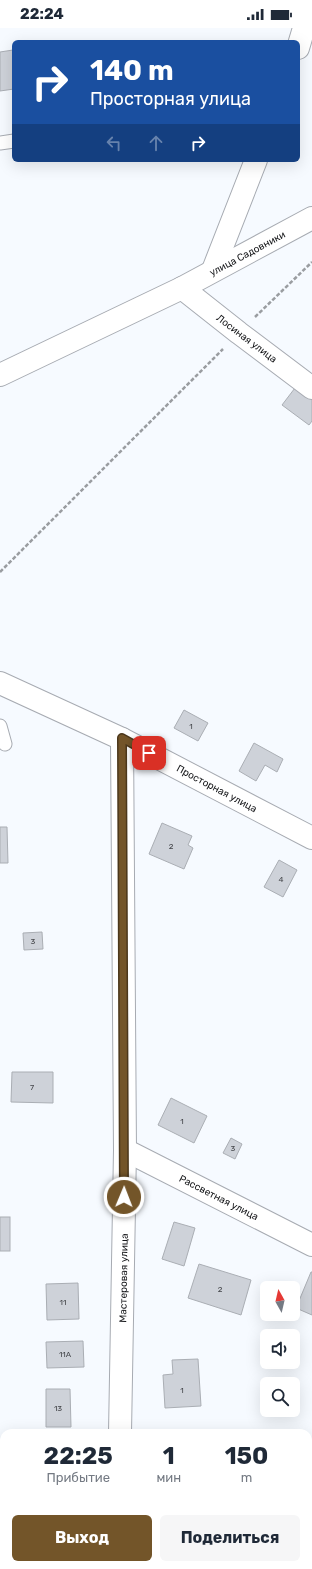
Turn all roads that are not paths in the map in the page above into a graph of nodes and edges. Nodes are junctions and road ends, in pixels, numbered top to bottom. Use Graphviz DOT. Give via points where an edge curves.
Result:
graph roads {
  1 [pos="304,28"];
  2 [pos="300,41"];
  3 [pos="12,141"];
  4 [pos="0,143"];
  5 [pos="255,162"];
  6 [pos="312,218"];
  7 [pos="213,270"];
  8 [pos="182,288"];
  9 [pos="0,375"];
  10 [pos="312,388"];
  11 [pos="0,683"];
  12 [pos="0,726"];
  13 [pos="122,738"];
  14 [pos="5,744"];
  15 [pos="312,838"];
  16 [pos="125,1150"];
  17 [pos="312,1245"];
  18 [pos="120,1429"];
  1 -- 2 [label="street"];
  3 -- 4 [label="lane"];
  5 -- 7 [label="street"];
  6 -- 7 [label="street, улица Садовники"];
  7 -- 8 [label="street, улица Садовники"];
  8 -- 9 [label="street, улица Садовники"];
  8 -- 10 [label="street, Лосиная улица"];
  11 -- 13 [label="street, Просторная улица"];
  12 -- 14 [label="lane"];
  13 -- 15 [label="street, Просторная улица"];
  13 -- 16 [label="street, Мастеровая улица"];
  16 -- 17 [label="street, Рассветная улица"];
  16 -- 18 [label="street, Мастеровая улица"];
}
